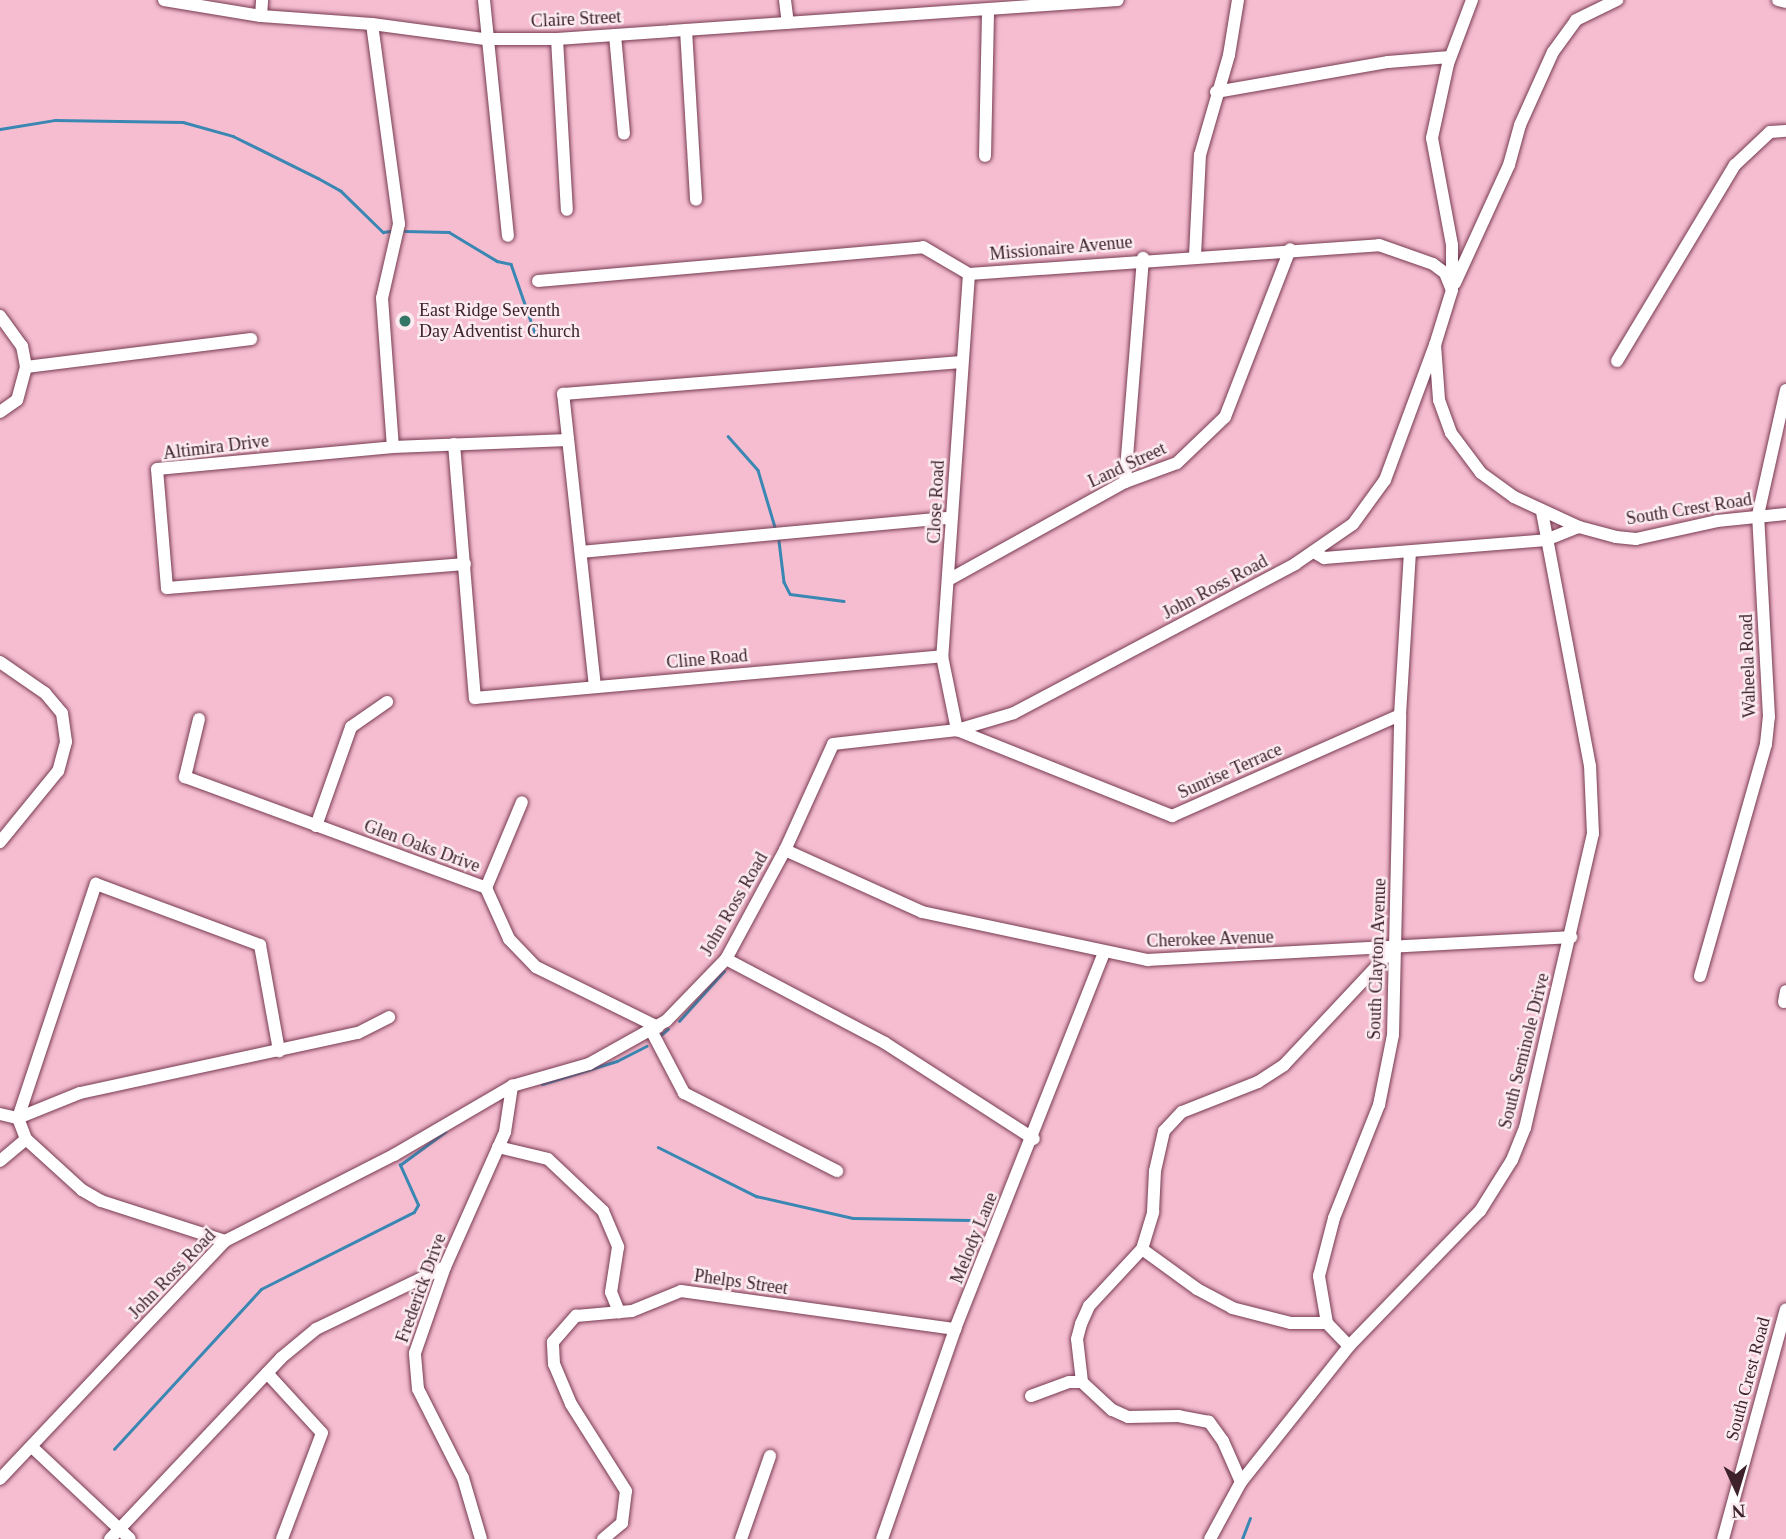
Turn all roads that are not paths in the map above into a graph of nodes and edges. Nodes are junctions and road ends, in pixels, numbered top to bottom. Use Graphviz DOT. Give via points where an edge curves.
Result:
graph roads {
  1 [pos="164,0"];
  2 [pos="262,0"];
  3 [pos="484,0"];
  4 [pos="785,0"];
  5 [pos="1118,0"];
  6 [pos="1238,0"];
  7 [pos="1472,0"];
  8 [pos="1618,0"];
  9 [pos="1778,0"];
  10 [pos="1786,2"];
  11 [pos="988,12"];
  12 [pos="261,16"];
  13 [pos="788,23"];
  14 [pos="372,24"];
  15 [pos="686,30"];
  16 [pos="615,35"];
  17 [pos="485,39"];
  18 [pos="556,39"];
  19 [pos="1450,57"];
  20 [pos="1216,92"];
  21 [pos="1786,131"];
  22 [pos="624,134"];
  23 [pos="985,156"];
  24 [pos="696,200"];
  25 [pos="567,210"];
  26 [pos="508,236"];
  27 [pos="1290,250"];
  28 [pos="1195,256"];
  29 [pos="1143,258"];
  30 [pos="969,274"];
  31 [pos="538,281"];
  32 [pos="1452,290"];
  33 [pos="0,316"];
  34 [pos="251,339"];
  35 [pos="1435,345"];
  36 [pos="1617,361"];
  37 [pos="962,362"];
  38 [pos="26,367"];
  39 [pos="1786,390"];
  40 [pos="0,412"];
  41 [pos="568,440"];
  42 [pos="454,444"];
  43 [pos="393,447"];
  44 [pos="1125,482"];
  45 [pos="1542,512"];
  46 [pos="1786,514"];
  47 [pos="1758,515"];
  48 [pos="951,518"];
  49 [pos="1579,527"];
  50 [pos="1546,540"];
  51 [pos="581,552"];
  52 [pos="1314,552"];
  53 [pos="1410,552"];
  54 [pos="465,564"];
  55 [pos="950,579"];
  56 [pos="942,656"];
  57 [pos="0,662"];
  58 [pos="594,687"];
  59 [pos="387,702"];
  60 [pos="1399,715"];
  61 [pos="199,719"];
  62 [pos="957,730"];
  63 [pos="522,802"];
  64 [pos="316,826"];
  65 [pos="0,842"];
  66 [pos="785,850"];
  67 [pos="486,888"];
  68 [pos="1571,937"];
  69 [pos="1395,947"];
  70 [pos="1104,953"];
  71 [pos="726,959"];
  72 [pos="1700,976"];
  73 [pos="389,1017"];
  74 [pos="655,1029"];
  75 [pos="279,1051"];
  76 [pos="512,1086"];
  77 [pos="0,1114"];
  78 [pos="18,1118"];
  79 [pos="26,1139"];
  80 [pos="1034,1139"];
  81 [pos="498,1147"];
  82 [pos="0,1161"];
  83 [pos="837,1171"];
  84 [pos="225,1241"];
  85 [pos="1142,1249"];
  86 [pos="445,1267"];
  87 [pos="1786,1309"];
  88 [pos="619,1312"];
  89 [pos="1327,1323"];
  90 [pos="955,1328"];
  91 [pos="1349,1346"];
  92 [pos="267,1373"];
  93 [pos="1082,1382"];
  94 [pos="1031,1396"];
  95 [pos="32,1447"];
  96 [pos="770,1456"];
  97 [pos="0,1479"];
  98 [pos="1241,1482"];
  99 [pos="121,1529"];
  100 [pos="110,1539"];
  101 [pos="130,1539"];
  102 [pos="282,1539"];
  103 [pos="481,1539"];
  104 [pos="603,1539"];
  105 [pos="741,1539"];
  106 [pos="882,1539"];
  107 [pos="1210,1539"];
  108 [pos="1723,1539"];
  1 -- 12 [label="street, Claire Street"];
  2 -- 12 [label="street"];
  3 -- 17 [label="street"];
  4 -- 13 [label="street"];
  5 -- 11 [label="street, Claire Street"];
  6 -- 20 [label="street" via="1229,54"];
  7 -- 19 [label="street, South Crest Road"];
  8 -- 32 [label="street" via="1576,20 1553,52 1520,125 1509,165"];
  9 -- 10 [label="street"];
  11 -- 13 [label="street, Claire Street"];
  11 -- 23 [label="street"];
  12 -- 14 [label="street, Claire Street"];
  13 -- 15 [label="street, Claire Street"];
  14 -- 17 [label="street, Claire Street"];
  14 -- 43 [label="street" via="399,224 382,298"];
  15 -- 16 [label="street, Claire Street"];
  15 -- 24 [label="street"];
  16 -- 18 [label="street, Claire Street"];
  16 -- 22 [label="street"];
  17 -- 18 [label="street, Claire Street"];
  17 -- 26 [label="street"];
  18 -- 25 [label="street"];
  19 -- 20 [label="street" via="1388,62"];
  19 -- 32 [label="street, South Crest Road" via="1432,138 1451,225"];
  20 -- 28 [label="street" via="1199,164"];
  21 -- 36 [label="street" via="1770,132 1735,165"];
  27 -- 28 [label="street, Missionaire Avenue"];
  27 -- 32 [label="street, Missionaire Avenue" via="1395,248 1445,273"];
  27 -- 44 [label="street, Land Street" via="1225,416 1177,463"];
  28 -- 29 [label="street, Missionaire Avenue"];
  29 -- 30 [label="street, Missionaire Avenue"];
  29 -- 44 [label="street"];
  30 -- 31 [label="street, Missionaire Avenue" via="923,247"];
  30 -- 37 [label="street, Close Road"];
  32 -- 35 [label="street, South Crest Road"];
  33 -- 38 [label="street" via="22,346"];
  34 -- 38 [label="street"];
  35 -- 45 [label="street, South Crest Road" via="1439,400 1458,446 1481,472"];
  35 -- 52 [label="street, John Ross Road" via="1375,499 1353,524"];
  37 -- 41 [label="street" via="563,394"];
  37 -- 48 [label="street, Close Road"];
  38 -- 40 [label="street" via="17,400"];
  39 -- 47 [label="street, Waheela Road"];
  41 -- 42 [label="street, Altimira Drive"];
  41 -- 51 [label="street"];
  42 -- 43 [label="street, Altimira Drive"];
  42 -- 54 [label="street"];
  43 -- 54 [label="street, Altimira Drive" via="158,469 167,588"];
  44 -- 55 [label="street, Land Street"];
  45 -- 49 [label="street, South Crest Road"];
  45 -- 50 [label="street, South Seminole Drive"];
  46 -- 47 [label="street, South Crest Road"];
  47 -- 49 [label="street, South Crest Road" via="1636,539"];
  47 -- 72 [label="street, Waheela Road" via="1768,731"];
  48 -- 51 [label="street"];
  48 -- 55 [label="street, Close Road"];
  49 -- 50 [label="street"];
  50 -- 53 [label="street"];
  50 -- 68 [label="street, South Seminole Drive" via="1593,802 1589,863"];
  51 -- 58 [label="street"];
  52 -- 53 [label="street" via="1324,558"];
  52 -- 62 [label="street, John Ross Road" via="1014,713"];
  53 -- 60 [label="street, South Clayton Avenue"];
  54 -- 58 [label="street, Cline Road" via="475,698"];
  55 -- 56 [label="street, Close Road"];
  56 -- 58 [label="street, Cline Road"];
  56 -- 62 [label="street, Close Road"];
  57 -- 65 [label="street" via="45,693 62,713 66,742 58,771"];
  59 -- 64 [label="street" via="351,727"];
  60 -- 62 [label="street, Sunrise Terrace" via="1172,817"];
  60 -- 69 [label="street, South Clayton Avenue"];
  61 -- 64 [label="street, Glen Oaks Drive" via="185,777"];
  62 -- 66 [label="street, John Ross Road" via="833,744"];
  63 -- 67 [label="street"];
  64 -- 67 [label="street, Glen Oaks Drive"];
  66 -- 70 [label="street, Cherokee Avenue" via="922,912"];
  66 -- 71 [label="street, John Ross Road"];
  67 -- 74 [label="street, Glen Oaks Drive" via="509,939 536,967"];
  68 -- 69 [label="street, Cherokee Avenue"];
  68 -- 91 [label="street, South Seminole Drive" via="1525,1128 1512,1160 1480,1211"];
  69 -- 70 [label="street, Cherokee Avenue" via="1173,961"];
  69 -- 85 [label="street" via="1284,1065 1258,1082 1182,1112 1164,1131 1155,1171 1153,1212"];
  69 -- 89 [label="street, South Clayton Avenue" via="1387,1078 1322,1254 1320,1302"];
  70 -- 80 [label="street, Melody Lane"];
  71 -- 74 [label="street, John Ross Road"];
  71 -- 80 [label="street" via="885,1043"];
  73 -- 75 [label="street" via="358,1033"];
  74 -- 76 [label="street, John Ross Road" via="589,1064"];
  74 -- 83 [label="street" via="684,1093"];
  75 -- 78 [label="street" via="80,1093"];
  75 -- 78 [label="street" via="260,945 96,884"];
  76 -- 81 [label="street, Frederick Drive" via="508,1120"];
  76 -- 84 [label="street, John Ross Road" via="394,1155"];
  77 -- 78 [label="street"];
  78 -- 79 [label="street"];
  79 -- 82 [label="street"];
  79 -- 84 [label="street" via="82,1190 101,1201"];
  80 -- 90 [label="street, Melody Lane"];
  81 -- 86 [label="street, Frederick Drive"];
  81 -- 88 [label="street" via="548,1159 603,1211 618,1247 611,1292"];
  84 -- 95 [label="street, John Ross Road"];
  85 -- 89 [label="street" via="1197,1290 1232,1308 1292,1323"];
  85 -- 93 [label="street" via="1089,1306 1077,1339"];
  86 -- 92 [label="street" via="316,1329"];
  86 -- 103 [label="street, Frederick Drive" via="415,1353 414,1369 425,1406 463,1478"];
  87 -- 108 [label="street, South Crest Road"];
  88 -- 90 [label="street, Phelps Street" via="681,1291"];
  88 -- 104 [label="street, Phelps Street" via="576,1317 553,1342 554,1364 571,1404 626,1491 622,1523"];
  89 -- 91 [label="street"];
  90 -- 106 [label="street, Melody Lane"];
  91 -- 98 [label="street, South Seminole Drive"];
  92 -- 99 [label="street"];
  92 -- 102 [label="street" via="322,1433"];
  93 -- 94 [label="street"];
  93 -- 98 [label="street" via="1112,1410 1128,1417 1179,1416 1209,1422"];
  95 -- 97 [label="street, John Ross Road"];
  95 -- 99 [label="street"];
  96 -- 105 [label="street"];
  98 -- 107 [label="street, South Seminole Drive"];
  99 -- 100 [label="street"];
  99 -- 101 [label="street"];
}
